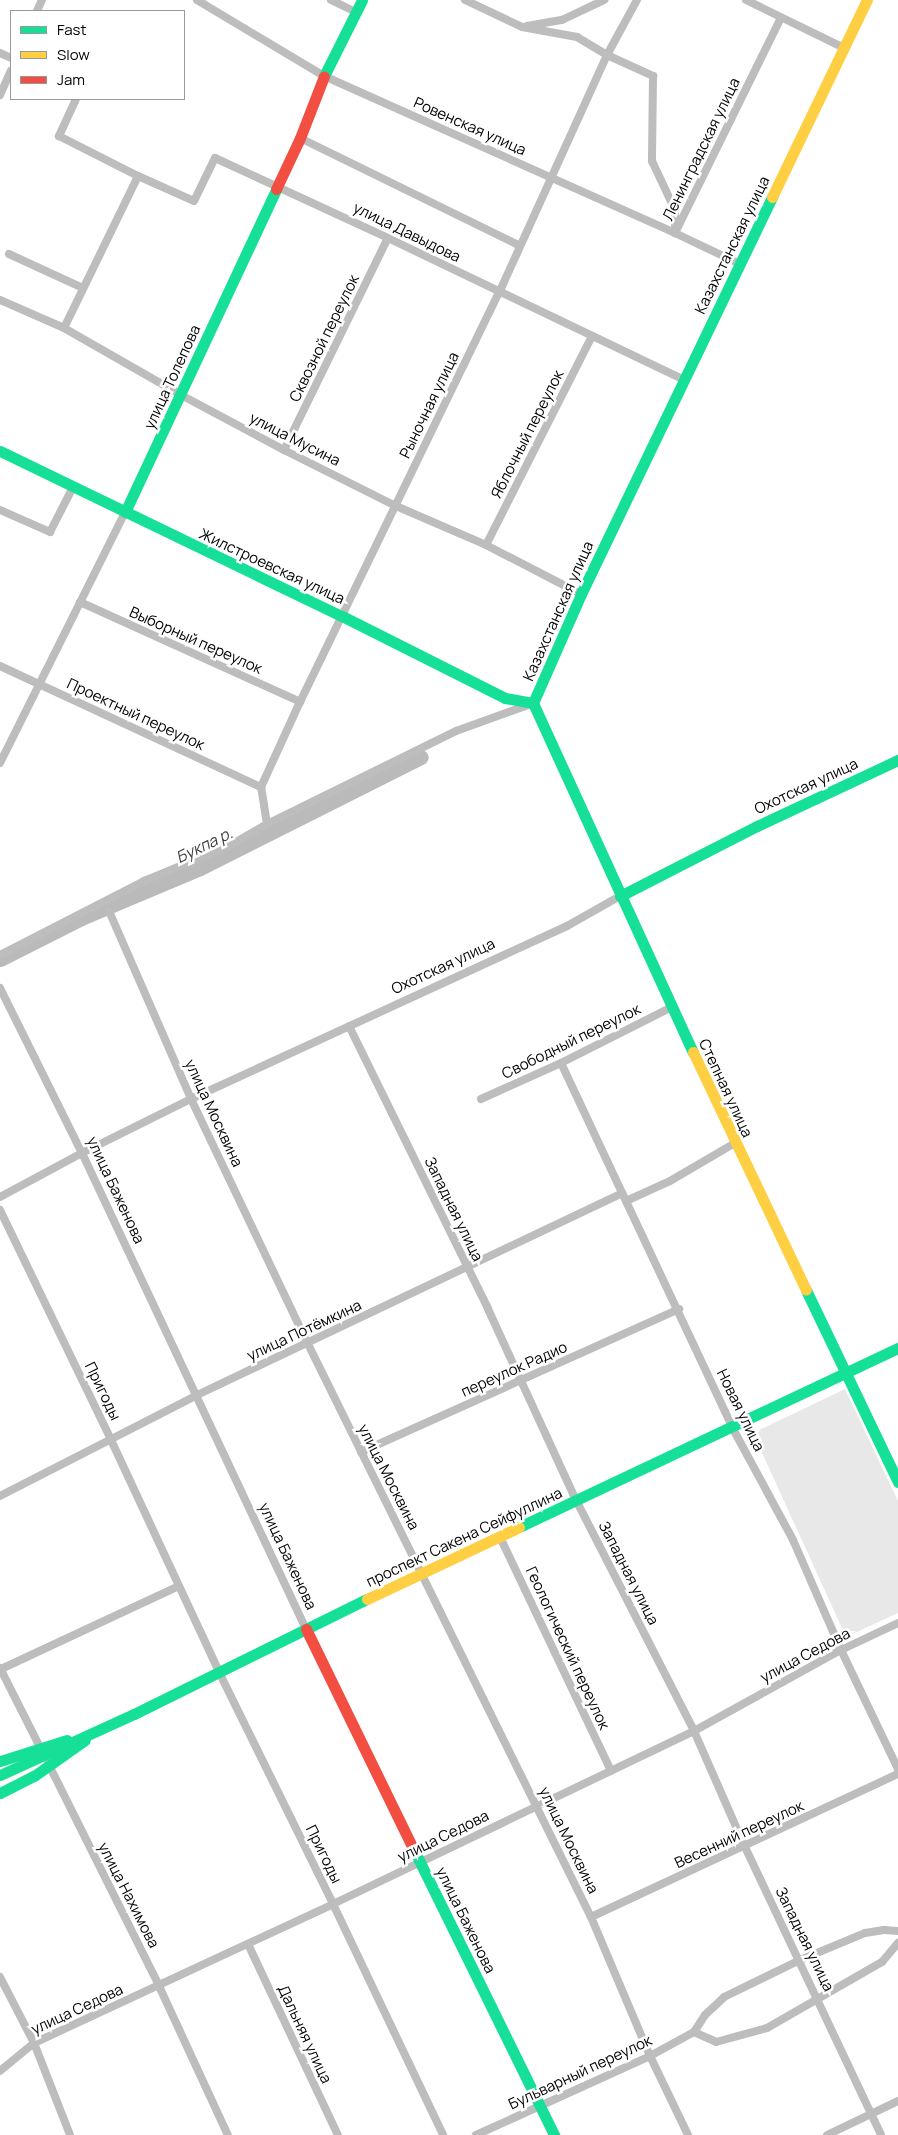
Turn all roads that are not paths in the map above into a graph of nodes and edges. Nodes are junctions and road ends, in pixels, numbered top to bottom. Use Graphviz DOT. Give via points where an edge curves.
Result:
graph roads {
  1 [pos="197,0"];
  2 [pos="331,0"];
  3 [pos="362,0"];
  4 [pos="465,0"];
  5 [pos="604,0"];
  6 [pos="637,0"];
  7 [pos="746,0"];
  8 [pos="867,0"];
  9 [pos="356,12"];
  10 [pos="781,18"];
  11 [pos="522,27"];
  12 [pos="844,48"];
  13 [pos="607,55"];
  14 [pos="10,72"];
  15 [pos="324,76"];
  16 [pos="0,95"];
  17 [pos="76,100"];
  18 [pos="300,138"];
  19 [pos="138,176"];
  20 [pos="550,178"];
  21 [pos="276,185"];
  22 [pos="675,233"];
  23 [pos="388,238"];
  24 [pos="520,246"];
  25 [pos="9,254"];
  26 [pos="740,264"];
  27 [pos="83,288"];
  28 [pos="499,292"];
  29 [pos="0,300"];
  30 [pos="64,328"];
  31 [pos="592,336"];
  32 [pos="684,380"];
  33 [pos="181,395"];
  34 [pos="284,450"];
  35 [pos="0,451"];
  36 [pos="73,488"];
  37 [pos="396,506"];
  38 [pos="0,510"];
  39 [pos="124,512"];
  40 [pos="486,545"];
  41 [pos="581,594"];
  42 [pos="80,602"];
  43 [pos="342,616"];
  44 [pos="0,666"];
  45 [pos="40,685"];
  46 [pos="300,702"];
  47 [pos="533,703"];
  48 [pos="898,760"];
  49 [pos="0,763"];
  50 [pos="261,788"];
  51 [pos="267,824"];
  52 [pos="620,896"];
  53 [pos="108,911"];
  54 [pos="0,955"];
  55 [pos="0,988"];
  56 [pos="672,1007"];
  57 [pos="349,1026"];
  58 [pos="561,1063"];
  59 [pos="191,1099"];
  60 [pos="481,1099"];
  61 [pos="735,1143"];
  62 [pos="82,1152"];
  63 [pos="0,1197"];
  64 [pos="624,1197"];
  65 [pos="0,1210"];
  66 [pos="468,1268"];
  67 [pos="679,1309"];
  68 [pos="308,1344"];
  69 [pos="898,1348"];
  70 [pos="846,1373"];
  71 [pos="522,1381"];
  72 [pos="195,1396"];
  73 [pos="732,1427"];
  74 [pos="111,1440"];
  75 [pos="361,1452"];
  76 [pos="898,1482"];
  77 [pos="0,1496"];
  78 [pos="576,1500"];
  79 [pos="500,1536"];
  80 [pos="422,1573"];
  81 [pos="180,1586"];
  82 [pos="898,1623"];
  83 [pos="306,1629"];
  84 [pos="841,1650"];
  85 [pos="0,1668"];
  86 [pos="219,1672"];
  87 [pos="98,1731"];
  88 [pos="694,1731"];
  89 [pos="42,1751"];
  90 [pos="0,1761"];
  91 [pos="49,1766"];
  92 [pos="898,1769"];
  93 [pos="611,1771"];
  94 [pos="898,1774"];
  95 [pos="0,1775"];
  96 [pos="0,1793"];
  97 [pos="537,1806"];
  98 [pos="745,1847"];
  99 [pos="420,1862"];
  100 [pos="333,1904"];
  101 [pos="591,1917"];
  102 [pos="898,1932"];
  103 [pos="898,1943"];
  104 [pos="248,1944"];
  105 [pos="800,1960"];
  106 [pos="0,1977"];
  107 [pos="159,1986"];
  108 [pos="818,1998"];
  109 [pos="694,2032"];
  110 [pos="34,2043"];
  111 [pos="650,2056"];
  112 [pos="0,2071"];
  113 [pos="898,2101"];
  114 [pos="540,2104"];
  115 [pos="872,2114"];
  116 [pos="70,2135"];
  117 [pos="228,2135"];
  118 [pos="338,2135"];
  119 [pos="443,2135"];
  120 [pos="476,2135"];
  121 [pos="554,2135"];
  122 [pos="688,2135"];
  123 [pos="827,2135"];
  124 [pos="882,2135"];
  1 -- 15 [label="street, Ровенская улица"];
  2 -- 9 [label="street"];
  3 -- 9 [label="main road, улица Толепова"];
  4 -- 11 [label="street, Ленинградская улица"];
  5 -- 11 [label="street" via="562,20"];
  6 -- 13 [label="street, Рыночная улица"];
  7 -- 10 [label="street"];
  8 -- 12 [label="main road, Казахстанская улица"];
  9 -- 15 [label="main road, улица Толепова"];
  10 -- 12 [label="street"];
  10 -- 22 [label="street, Ленинградская улица"];
  11 -- 13 [label="street, Ленинградская улица" via="577,37"];
  12 -- 26 [label="main road, Казахстанская улица"];
  13 -- 20 [label="street, Рыночная улица"];
  13 -- 22 [label="street, Ленинградская улица" via="653,76 652,161 675,210"];
  14 -- 16 [label="street"];
  15 -- 18 [label="main road, улица Толепова"];
  15 -- 20 [label="street, Ровенская улица"];
  17 -- 19 [label="street, улица Давыдова" via="59,136"];
  18 -- 21 [label="main road, улица Толепова"];
  18 -- 24 [label="street"];
  19 -- 21 [label="street, улица Давыдова" via="194,201 215,158"];
  19 -- 27 [label="street"];
  20 -- 22 [label="street, Ровенская улица"];
  20 -- 24 [label="street, Рыночная улица"];
  21 -- 23 [label="street, улица Давыдова"];
  21 -- 33 [label="main road, улица Толепова"];
  22 -- 26 [label="street, Ровенская улица"];
  23 -- 28 [label="street, улица Давыдова"];
  23 -- 34 [label="street, Сквозной переулок"];
  24 -- 28 [label="street, Рыночная улица"];
  25 -- 27 [label="street"];
  26 -- 32 [label="main road, Казахстанская улица"];
  27 -- 30 [label="street"];
  28 -- 31 [label="street, улица Давыдова"];
  28 -- 37 [label="street, Рыночная улица"];
  29 -- 30 [label="street, улица Мусина"];
  30 -- 33 [label="street, улица Мусина"];
  31 -- 32 [label="street, улица Давыдова"];
  31 -- 40 [label="street, Яблочный переулок"];
  32 -- 41 [label="main road, Казахстанская улица"];
  33 -- 34 [label="street, улица Мусина"];
  33 -- 39 [label="main road, улица Толепова"];
  34 -- 37 [label="street, улица Мусина"];
  35 -- 36 [label="main road, Жилстроевская улица"];
  36 -- 38 [label="street" via="50,532"];
  36 -- 39 [label="main road, Жилстроевская улица"];
  37 -- 40 [label="street, улица Мусина"];
  37 -- 43 [label="street, Рыночная улица"];
  39 -- 42 [label="street, улица Толепова"];
  39 -- 43 [label="main road, Жилстроевская улица"];
  40 -- 41 [label="street, улица Мусина"];
  41 -- 47 [label="main road, Казахстанская улица"];
  42 -- 45 [label="street, улица Толепова"];
  42 -- 46 [label="street, Выборный переулок"];
  43 -- 46 [label="street, Рыночная улица"];
  43 -- 47 [label="main road, Жилстроевская улица" via="504,698"];
  44 -- 45 [label="street, Проектный переулок"];
  45 -- 49 [label="street, улица Толепова"];
  45 -- 50 [label="street, Проектный переулок"];
  46 -- 50 [label="street, Рыночная улица"];
  47 -- 51 [label="street, Казахстанская улица" via="456,731"];
  47 -- 52 [label="main road, Степная улица"];
  48 -- 52 [label="main road, Охотская улица" via="752,828"];
  50 -- 51 [label="street"];
  51 -- 54 [label="street, Казахстанская улица" via="229,846 144,881"];
  52 -- 56 [label="main road, Степная улица"];
  52 -- 57 [label="street, Охотская улица" via="566,926"];
  53 -- 59 [label="street, улица Москвина"];
  55 -- 62 [label="street, улица Баженова"];
  56 -- 58 [label="street, Свободный переулок"];
  56 -- 61 [label="main road, Степная улица"];
  57 -- 59 [label="street, Охотская улица"];
  57 -- 66 [label="street, Западная улица"];
  58 -- 60 [label="street, Свободный переулок"];
  58 -- 64 [label="street, Новая улица"];
  59 -- 62 [label="street, Охотская улица"];
  59 -- 68 [label="street, улица Москвина"];
  61 -- 64 [label="street, улица Потёмкина" via="670,1181"];
  61 -- 70 [label="main road, Степная улица"];
  62 -- 63 [label="street, Охотская улица"];
  62 -- 72 [label="street, улица Баженова"];
  64 -- 66 [label="street, улица Потёмкина"];
  64 -- 67 [label="street, Новая улица"];
  65 -- 74 [label="street, Пригоды"];
  66 -- 68 [label="street, улица Потёмкина"];
  66 -- 71 [label="street, Западная улица"];
  67 -- 71 [label="street, переулок Радио"];
  67 -- 73 [label="street, Новая улица"];
  68 -- 72 [label="street, улица Потёмкина"];
  68 -- 75 [label="street, улица Москвина"];
  69 -- 70 [label="main road, проспект Сакена Сейфуллина"];
  70 -- 73 [label="main road, проспект Сакена Сейфуллина"];
  70 -- 76 [label="main road, Степная улица"];
  71 -- 75 [label="street, переулок Радио"];
  71 -- 78 [label="street, Западная улица"];
  72 -- 74 [label="street, улица Потёмкина"];
  72 -- 83 [label="street, улица Баженова"];
  73 -- 78 [label="main road, проспект Сакена Сейфуллина"];
  73 -- 84 [label="street, Новая улица" via="792,1540"];
  74 -- 77 [label="street, улица Потёмкина"];
  74 -- 81 [label="street, Пригоды"];
  75 -- 80 [label="street, улица Москвина"];
  78 -- 79 [label="main road, проспект Сакена Сейфуллина"];
  78 -- 88 [label="street, Западная улица"];
  79 -- 80 [label="main road, проспект Сакена Сейфуллина"];
  79 -- 93 [label="street, Геологический переулок"];
  80 -- 83 [label="main road, проспект Сакена Сейфуллина"];
  80 -- 97 [label="street, улица Москвина"];
  81 -- 85 [label="street, улица Нахимова"];
  81 -- 86 [label="street, Пригоды"];
  82 -- 84 [label="street, улица Седова"];
  83 -- 86 [label="main road, проспект Сакена Сейфуллина"];
  83 -- 99 [label="main road, улица Баженова"];
  84 -- 88 [label="street, улица Седова"];
  84 -- 92 [label="street, Новая улица"];
  85 -- 89 [label="street, улица Нахимова"];
  86 -- 87 [label="main road, проспект Сакена Сейфуллина"];
  86 -- 100 [label="street, Пригоды"];
  87 -- 89 [label="main road, проспект Сакена Сейфуллина"];
  87 -- 91 [label="main road"];
  88 -- 93 [label="street, улица Седова"];
  88 -- 98 [label="street, Западная улица"];
  89 -- 90 [label="main road"];
  89 -- 91 [label="street, улица Нахимова"];
  89 -- 95 [label="main road"];
  91 -- 96 [label="main road"];
  91 -- 107 [label="street, улица Нахимова"];
  93 -- 97 [label="street, улица Седова"];
  94 -- 98 [label="street, Весенний переулок"];
  97 -- 99 [label="street, улица Седова"];
  97 -- 101 [label="street, улица Москвина"];
  98 -- 101 [label="street, Весенний переулок"];
  98 -- 105 [label="street, Западная улица"];
  99 -- 100 [label="street, улица Седова"];
  99 -- 114 [label="main road, улица Баженова"];
  100 -- 104 [label="street, улица Седова"];
  100 -- 119 [label="street, Пригоды"];
  101 -- 111 [label="street, улица Москвина"];
  102 -- 105 [label="street, Бульварный переулок" via="884,1930 865,1934"];
  103 -- 108 [label="street" via="882,1962"];
  104 -- 107 [label="street, улица Седова"];
  104 -- 118 [label="street, Дальняя улица"];
  105 -- 108 [label="street, Западная улица"];
  105 -- 109 [label="street, Бульварный переулок" via="724,1997 705,2015"];
  106 -- 110 [label="street"];
  107 -- 110 [label="street, улица Седова"];
  107 -- 117 [label="street, улица Нахимова"];
  108 -- 109 [label="street" via="767,2028 732,2039 716,2042"];
  108 -- 115 [label="street, Западная улица"];
  109 -- 111 [label="street, Бульварный переулок"];
  110 -- 112 [label="street, улица Седова"];
  110 -- 116 [label="street"];
  111 -- 114 [label="street, Бульварный переулок"];
  111 -- 122 [label="street, улица Москвина"];
  113 -- 115 [label="street"];
  114 -- 120 [label="street, Бульварный переулок"];
  114 -- 121 [label="main road, улица Баженова"];
  115 -- 123 [label="street"];
  115 -- 124 [label="street, Западная улица"];
}
